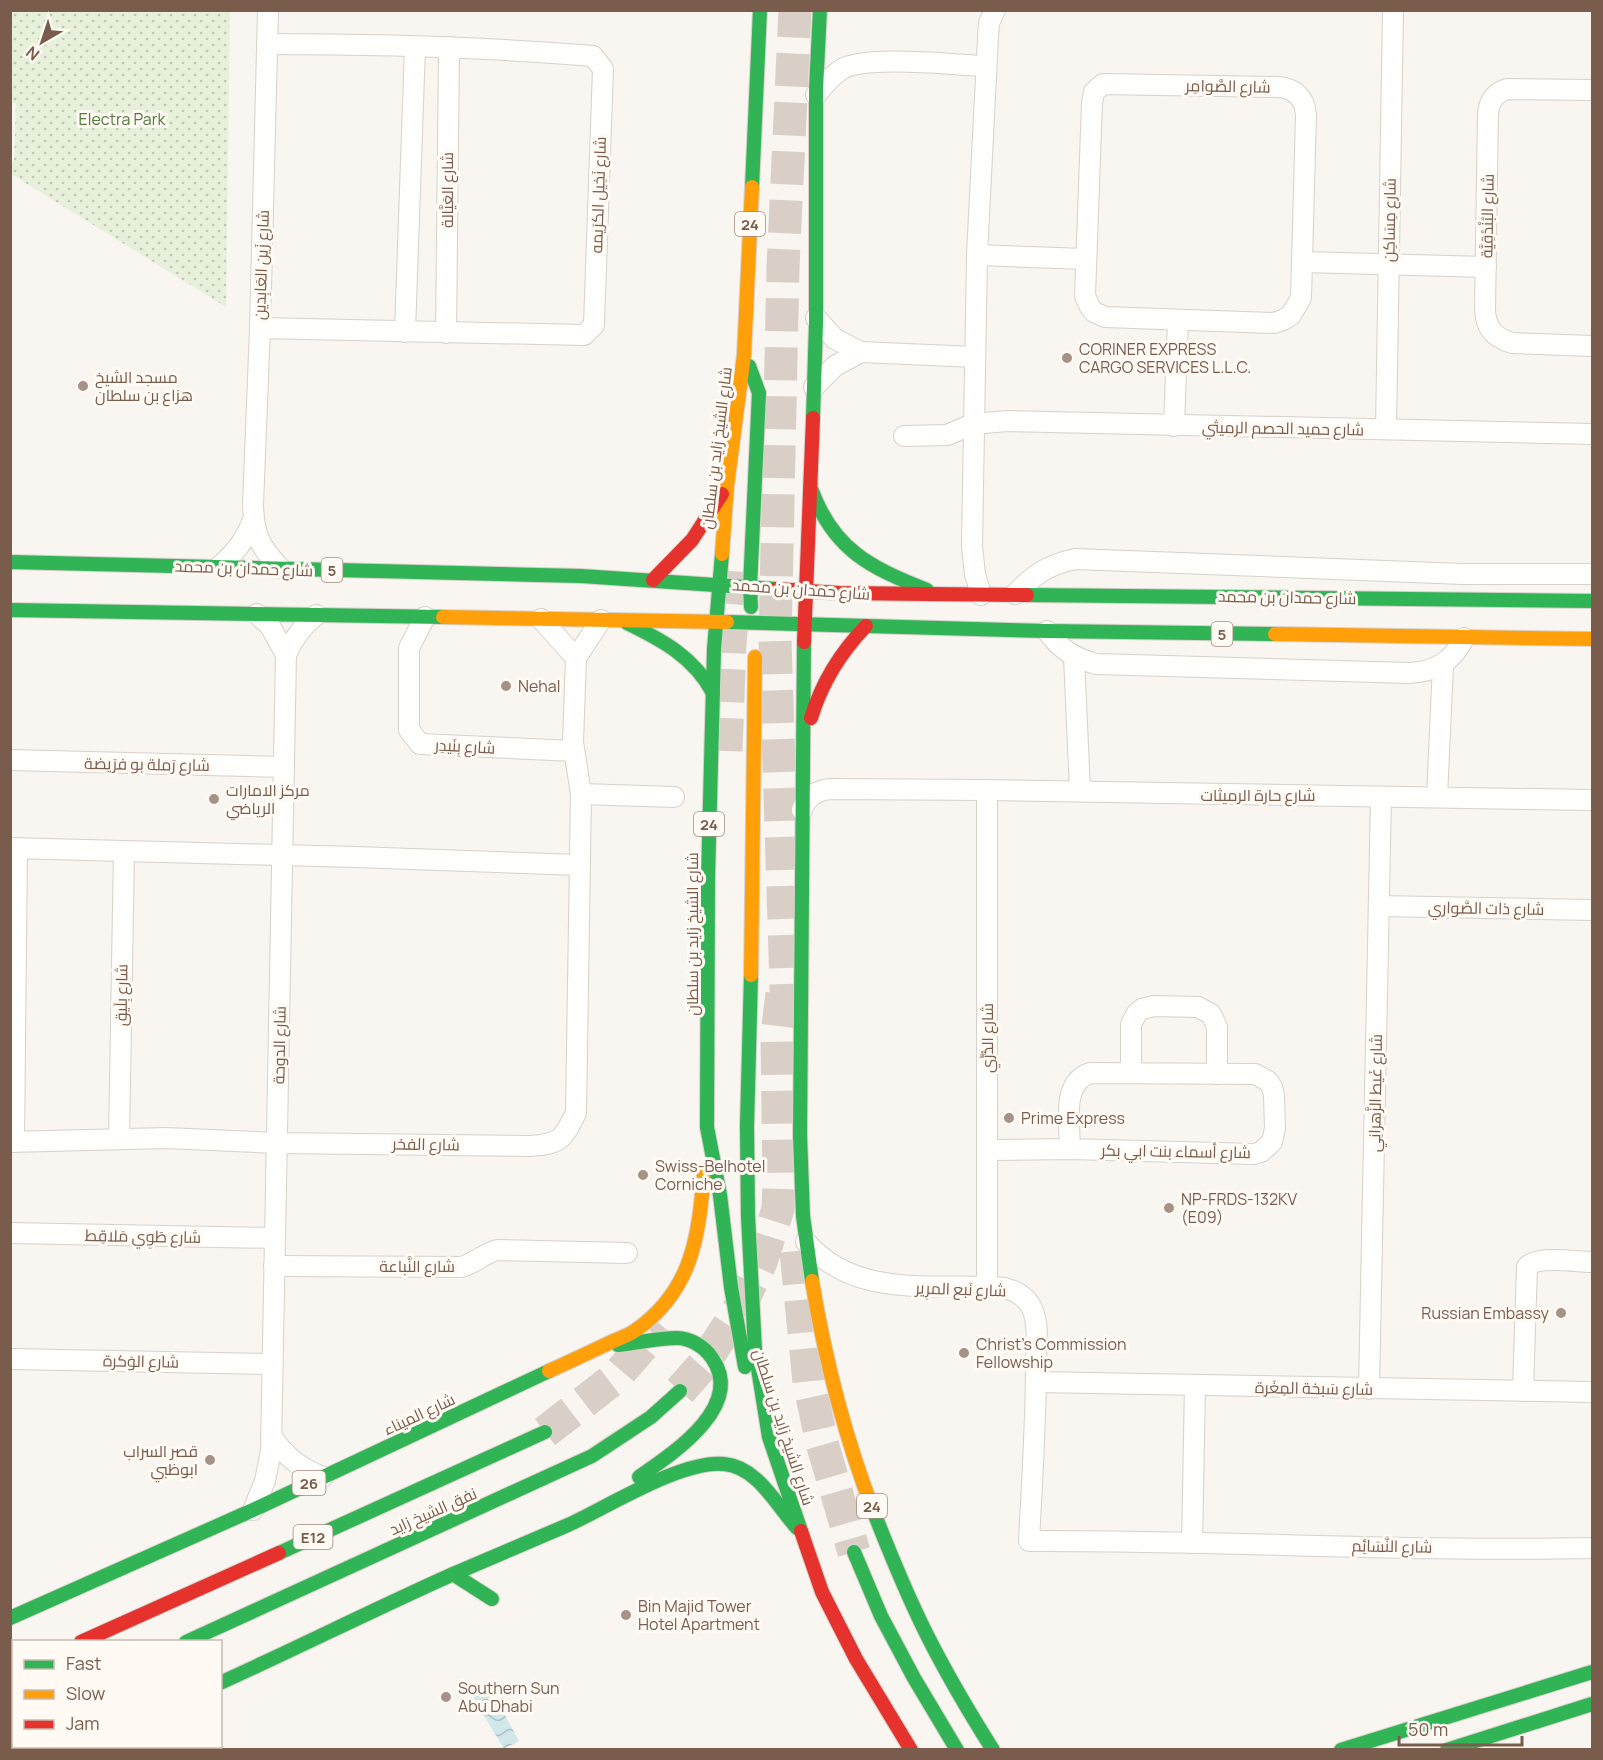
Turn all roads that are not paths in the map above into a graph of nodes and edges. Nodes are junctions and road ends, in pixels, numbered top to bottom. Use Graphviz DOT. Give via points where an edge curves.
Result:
graph roads {
  1 [pos="268,10"];
  2 [pos="760,10"];
  3 [pos="820,10"];
  4 [pos="995,10"];
  5 [pos="1393,10"];
  6 [pos="267,44"];
  7 [pos="415,47"];
  8 [pos="448,47"];
  9 [pos="985,66"];
  10 [pos="1593,90"];
  11 [pos="816,95"];
  12 [pos="977,255"];
  13 [pos="1085,259"];
  14 [pos="1303,262"];
  15 [pos="1389,264"];
  16 [pos="1486,267"];
  17 [pos="816,318"];
  18 [pos="1178,320"];
  19 [pos="260,328"];
  20 [pos="405,332"];
  21 [pos="446,333"];
  22 [pos="1593,346"];
  23 [pos="861,352"];
  24 [pos="744,355"];
  25 [pos="975,357"];
  26 [pos="814,387"];
  27 [pos="973,424"];
  28 [pos="1174,426"];
  29 [pos="1386,429"];
  30 [pos="1593,434"];
  31 [pos="904,436"];
  32 [pos="809,474"];
  33 [pos="727,486"];
  34 [pos="253,520"];
  35 [pos="10,562"];
  36 [pos="219,567"];
  37 [pos="280,568"];
  38 [pos="1593,574"];
  39 [pos="653,580"];
  40 [pos="718,584"];
  41 [pos="750,587"];
  42 [pos="806,592"];
  43 [pos="1015,594"];
  44 [pos="947,595"];
  45 [pos="981,595"];
  46 [pos="1593,601"];
  47 [pos="10,610"];
  48 [pos="256,614"];
  49 [pos="316,615"];
  50 [pos="393,616"];
  51 [pos="424,617"];
  52 [pos="541,619"];
  53 [pos="601,620"];
  54 [pos="621,620"];
  55 [pos="715,622"];
  56 [pos="768,623"];
  57 [pos="804,624"];
  58 [pos="866,626"];
  59 [pos="1047,631"];
  60 [pos="1464,638"];
  61 [pos="1593,639"];
  62 [pos="409,648"];
  63 [pos="286,655"];
  64 [pos="755,657"];
  65 [pos="1074,657"];
  66 [pos="576,658"];
  67 [pos="1443,665"];
  68 [pos="713,693"];
  69 [pos="574,751"];
  70 [pos="804,759"];
  71 [pos="10,760"];
  72 [pos="284,767"];
  73 [pos="987,790"];
  74 [pos="1080,791"];
  75 [pos="581,794"];
  76 [pos="674,797"];
  77 [pos="1381,797"];
  78 [pos="1437,797"];
  79 [pos="1593,800"];
  80 [pos="801,810"];
  81 [pos="14,848"];
  82 [pos="124,851"];
  83 [pos="282,856"];
  84 [pos="580,865"];
  85 [pos="1379,906"];
  86 [pos="1593,910"];
  87 [pos="1131,1073"];
  88 [pos="1216,1074"];
  89 [pos="708,1127"];
  90 [pos="119,1139"];
  91 [pos="12,1142"];
  92 [pos="277,1143"];
  93 [pos="1070,1149"];
  94 [pos="987,1150"];
  95 [pos="10,1233"];
  96 [pos="275,1238"];
  97 [pos="806,1242"];
  98 [pos="627,1253"];
  99 [pos="1593,1262"];
  100 [pos="274,1266"];
  101 [pos="987,1286"];
  102 [pos="606,1346"];
  103 [pos="10,1359"];
  104 [pos="272,1364"];
  105 [pos="1195,1385"];
  106 [pos="1369,1389"];
  107 [pos="680,1390"];
  108 [pos="1036,1390"];
  109 [pos="1523,1391"];
  110 [pos="1593,1392"];
  111 [pos="545,1432"];
  112 [pos="271,1435"];
  113 [pos="769,1437"];
  114 [pos="323,1477"];
  115 [pos="253,1510"];
  116 [pos="583,1518"];
  117 [pos="800,1531"];
  118 [pos="1029,1540"];
  119 [pos="1192,1543"];
  120 [pos="1593,1548"];
  121 [pos="854,1552"];
  122 [pos="453,1574"];
  123 [pos="492,1599"];
  124 [pos="10,1618"];
  125 [pos="83,1640"];
  126 [pos="188,1640"];
  127 [pos="1593,1672"];
  128 [pos="222,1682"];
  129 [pos="1593,1704"];
  130 [pos="911,1749"];
  131 [pos="957,1749"];
  132 [pos="993,1749"];
  133 [pos="1341,1749"];
  134 [pos="1448,1749"];
  1 -- 6 [label="street, شارع زَين العَابِدين"];
  2 -- 24 [label="main road, شارع الشيخ زايد بن سلطان / 24"];
  3 -- 11 [label="main road, 24"];
  4 -- 9 [label="street" via="989,22"];
  5 -- 15 [label="street, شارع مِسَاكِن"];
  6 -- 7 [label="street, شارع نَخِيل الكرَيمه"];
  6 -- 19 [label="street, شارع زَين العَابِدين"];
  7 -- 8 [label="street, شارع نَخِيل الكرَيمه"];
  7 -- 20 [label="street"];
  8 -- 21 [label="street, شارع العَيَّالة"];
  8 -- 21 [label="street, شارع نَخِيل الكرَيمه" via="593,56 603,69 594,326 584,334"];
  9 -- 11 [label="street" via="864,62 843,69"];
  9 -- 12 [label="street"];
  10 -- 16 [label="street, شارع البُنْدُقِيَّة" via="1507,89 1491,101"];
  11 -- 17 [label="main road, 24"];
  12 -- 13 [label="street"];
  12 -- 25 [label="street"];
  13 -- 14 [label="street, شارع الصَّوامِر" via="1092,103 1094,92 1103,84 1278,87 1296,92 1304,102 1306,115"];
  13 -- 18 [label="street, شارع الصَّوامِر" via="1085,296 1094,312 1105,317"];
  14 -- 15 [label="street"];
  14 -- 18 [label="street, شارع الصَّوامِر" via="1301,298 1291,315 1283,320"];
  15 -- 16 [label="street"];
  15 -- 29 [label="street, شارع مِسَاكِن"];
  16 -- 22 [label="street, شارع البُنْدُقِيَّة" via="1485,318 1495,335 1512,343"];
  17 -- 23 [label="street" via="835,339"];
  17 -- 26 [label="main road, 24"];
  18 -- 28 [label="street"];
  19 -- 20 [label="street, شارع نَخِيل الكرَيمه"];
  19 -- 34 [label="street, شارع زَين العَابِدين"];
  20 -- 21 [label="street, شارع نَخِيل الكرَيمه"];
  23 -- 25 [label="street"];
  23 -- 26 [label="street" via="835,366"];
  24 -- 33 [label="main road, شارع الشيخ زايد بن سلطان / 24"];
  24 -- 41 [label="main road" via="759,393"];
  25 -- 27 [label="street"];
  26 -- 32 [label="main road, 24"];
  27 -- 28 [label="street, شارع حميد الحصم الرميثي" via="1007,421"];
  27 -- 31 [label="street, شارع حميد الحصم الرميثي" via="947,435"];
  27 -- 45 [label="street" via="972,546"];
  28 -- 29 [label="street, شارع حميد الحصم الرميثي"];
  29 -- 30 [label="street, شارع حميد الحصم الرميثي"];
  32 -- 42 [label="main road, 24"];
  32 -- 44 [label="main road" via="822,518 842,544 900,579"];
  33 -- 39 [label="main road" via="696,535"];
  33 -- 40 [label="main road, شارع الشيخ زايد بن سلطان / 24"];
  34 -- 36 [label="street, شارع زَين العَابِدين" via="237,551"];
  34 -- 37 [label="street, شارع زَين العَابِدين" via="258,541"];
  35 -- 36 [label="main road, شارع حمدان بن محمد / 5"];
  36 -- 37 [label="main road, شارع حمدان بن محمد / 5"];
  37 -- 39 [label="main road, شارع حمدان بن محمد / 5"];
  38 -- 43 [label="street" via="1463,574 1075,559 1041,571"];
  39 -- 40 [label="main road, شارع حمدان بن محمد / 5"];
  40 -- 41 [label="main road, شارع حمدان بن محمد / 5"];
  40 -- 55 [label="main road, شارع الشيخ زايد بن سلطان / 24"];
  41 -- 42 [label="main road, شارع حمدان بن محمد / 5"];
  41 -- 56 [label="main road" via="753,612"];
  42 -- 44 [label="main road, شارع حمدان بن محمد / 5"];
  42 -- 57 [label="main road, 24"];
  43 -- 45 [label="main road, شارع حمدان بن محمد / 5"];
  43 -- 46 [label="main road, شارع حمدان بن محمد / 5"];
  44 -- 45 [label="main road, شارع حمدان بن محمد / 5"];
  47 -- 48 [label="main road, شارع حمدان بن محمد / 5"];
  48 -- 49 [label="main road, شارع حمدان بن محمد / 5"];
  48 -- 63 [label="street, شارع الدوحة" via="270,626"];
  49 -- 50 [label="main road, شارع حمدان بن محمد / 5"];
  49 -- 63 [label="street, شارع الدوحة" via="302,627"];
  50 -- 51 [label="main road, شارع حمدان بن محمد / 5"];
  50 -- 62 [label="street, شارع بِنَيدِر"];
  51 -- 52 [label="main road, شارع حمدان بن محمد / 5"];
  51 -- 62 [label="street, شارع بِنَيدِر"];
  52 -- 53 [label="main road, شارع حمدان بن محمد / 5"];
  52 -- 66 [label="street"];
  53 -- 54 [label="main road, شارع حمدان بن محمد / 5"];
  53 -- 66 [label="street"];
  54 -- 55 [label="main road, شارع حمدان بن محمد / 5"];
  54 -- 68 [label="main road" via="688,658 700,669"];
  55 -- 56 [label="main road, شارع حمدان بن محمد / 5"];
  55 -- 68 [label="main road, شارع الشيخ زايد بن سلطان / 24"];
  56 -- 57 [label="main road, شارع حمدان بن محمد / 5"];
  57 -- 58 [label="main road, شارع حمدان بن محمد / 5"];
  57 -- 70 [label="main road, 24"];
  58 -- 59 [label="main road, شارع حمدان بن محمد / 5"];
  58 -- 70 [label="main road" via="845,648 823,683 807,733"];
  59 -- 60 [label="main road, شارع حمدان بن محمد / 5"];
  59 -- 65 [label="street"];
  60 -- 61 [label="main road, شارع حمدان بن محمد / 5"];
  60 -- 67 [label="street"];
  62 -- 69 [label="street, شارع بِنَيدِر" via="410,730 420,744"];
  63 -- 72 [label="street, شارع الدوحة"];
  64 -- 113 [label="main road" via="748,1216 755,1350"];
  65 -- 67 [label="street" via="1096,664 1409,672"];
  65 -- 74 [label="street"];
  66 -- 69 [label="street, شارع الفخر"];
  67 -- 78 [label="street"];
  68 -- 89 [label="main road, شارع الشيخ زايد بن سلطان / 24"];
  69 -- 75 [label="street, شارع الفخر"];
  70 -- 80 [label="main road, 24"];
  71 -- 72 [label="street, شارع رَملة بو فرَيضة"];
  72 -- 83 [label="street, شارع الدوحة"];
  73 -- 74 [label="street, شارع حارة الرميثات"];
  73 -- 80 [label="street, شارع حارة الرميثات" via="823,790 809,797"];
  73 -- 94 [label="street, شارع الدُّرِّي"];
  74 -- 77 [label="street, شارع حارة الرميثات"];
  75 -- 76 [label="street"];
  75 -- 84 [label="street, شارع الفخر"];
  77 -- 78 [label="street, شارع حارة الرميثات"];
  77 -- 85 [label="street, شارع غَيط الزَّهرانِي"];
  78 -- 79 [label="street, شارع حارة الرميثات"];
  80 -- 97 [label="main road, 24" via="800,1102"];
  81 -- 82 [label="street"];
  81 -- 91 [label="street"];
  82 -- 83 [label="street"];
  82 -- 90 [label="street, شارع بِلَيق"];
  83 -- 84 [label="street"];
  83 -- 92 [label="street, شارع الدوحة"];
  84 -- 92 [label="street, شارع الفخر" via="576,1113 564,1136 549,1145 530,1146"];
  85 -- 86 [label="street, شارع ذات الصَّواري"];
  85 -- 106 [label="street, شارع غَيط الزَّهرانِي"];
  87 -- 88 [label="street, شارع أسماء بنت ابي بكر"];
  87 -- 88 [label="street" via="1131,1024 1137,1012 1148,1006 1191,1006 1205,1009 1215,1020"];
  87 -- 93 [label="street, شارع أسماء بنت ابي بكر" via="1090,1073 1077,1080 1071,1093"];
  88 -- 93 [label="street, شارع أسماء بنت ابي بكر" via="1255,1074 1272,1087 1275,1136 1261,1152"];
  89 -- 102 [label="main road, شارع الميناء / 26" via="699,1229 690,1266 659,1311 635,1331"];
  89 -- 113 [label="main road, شارع الشيخ زايد بن سلطان / 24" via="738,1334"];
  90 -- 91 [label="street, شارع الفخر"];
  90 -- 92 [label="street, شارع الفخر"];
  92 -- 96 [label="street, شارع الدوحة"];
  93 -- 94 [label="street, شارع أسماء بنت ابي بكر"];
  94 -- 101 [label="street, شارع الدُّرِّي"];
  95 -- 96 [label="street, شارع طَوِي مَلاقِط"];
  96 -- 100 [label="street, شارع الدوحة"];
  97 -- 101 [label="street, شارع نَبع المرِير" via="836,1268 868,1281 907,1286"];
  97 -- 132 [label="main road, 24" via="828,1362 879,1526 931,1644"];
  98 -- 100 [label="street, شارع النَّباعة" via="497,1251 461,1267"];
  99 -- 109 [label="street" via="1539,1260 1527,1267"];
  100 -- 104 [label="street, شارع الدوحة"];
  101 -- 108 [label="street, شارع نَبع المرِير" via="1015,1291 1031,1306 1036,1327"];
  102 -- 114 [label="main road, شارع الميناء / 26"];
  102 -- 116 [label="main road" via="686,1340 708,1353 718,1367 721,1383 711,1414 695,1434"];
  103 -- 104 [label="street, شارع الوَكرة"];
  104 -- 112 [label="street, شارع الدوحة"];
  105 -- 106 [label="street, شارع سَبخة المِغَرة"];
  105 -- 108 [label="street, شارع سَبخة المِغَرة"];
  105 -- 119 [label="street"];
  106 -- 109 [label="street, شارع سَبخة المِغَرة"];
  107 -- 126 [label="main road, نفق الشيخ زايد / E12" via="651,1417 592,1455"];
  108 -- 118 [label="street, شارع نَبع المرِير"];
  109 -- 110 [label="street, شارع سَبخة المِغَرة"];
  111 -- 125 [label="main road, نفق الشيخ زايد / E12"];
  112 -- 114 [label="street" via="292,1461"];
  112 -- 115 [label="street, شارع الدوحة" via="266,1481"];
  113 -- 117 [label="main road, شارع الشيخ زايد بن سلطان / 24"];
  114 -- 115 [label="main road, شارع الميناء / 26"];
  115 -- 124 [label="main road, شارع الميناء / 26"];
  116 -- 117 [label="main road" via="690,1468 716,1464 737,1467 757,1479"];
  116 -- 122 [label="main road"];
  117 -- 130 [label="main road, شارع الشيخ زايد بن سلطان / 24" via="822,1592 856,1659"];
  118 -- 119 [label="street, شارع النَّسَائِم"];
  119 -- 120 [label="street, شارع النَّسَائِم"];
  121 -- 131 [label="main road" via="881,1616"];
  122 -- 123 [label="main road"];
  122 -- 128 [label="main road"];
  127 -- 133 [label="main road"];
  129 -- 134 [label="main road"];
}
